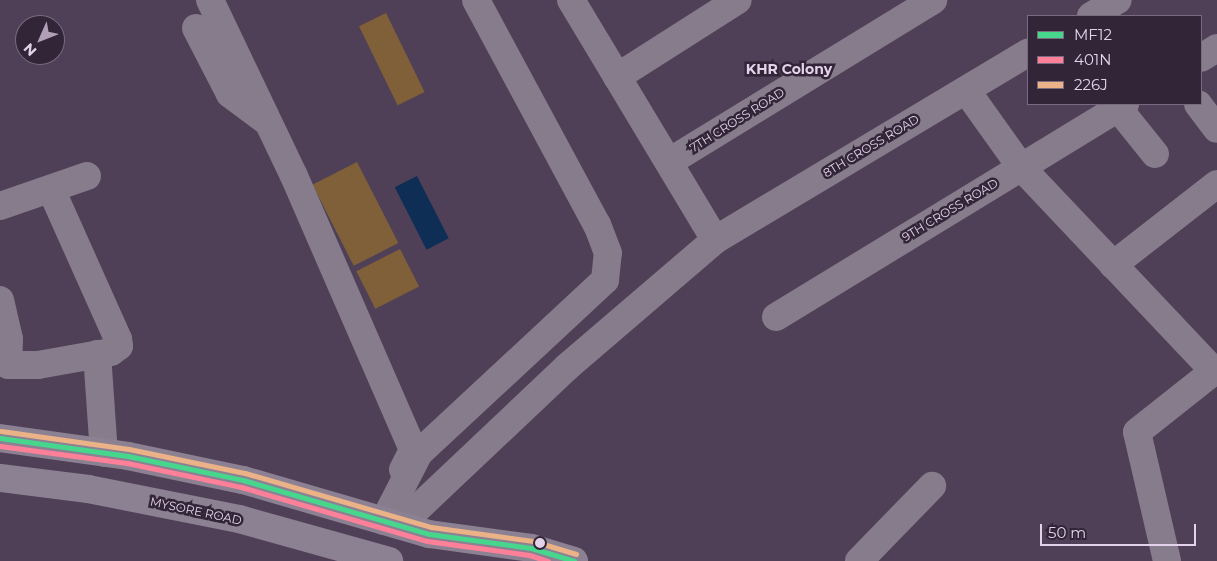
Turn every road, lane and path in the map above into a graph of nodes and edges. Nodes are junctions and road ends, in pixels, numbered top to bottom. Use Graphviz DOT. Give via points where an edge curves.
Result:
graph roads {
  1 [pos="210,0"];
  2 [pos="476,0"];
  3 [pos="493,0"];
  4 [pos="571,0"];
  5 [pos="738,0"];
  6 [pos="933,0"];
  7 [pos="1118,0"];
  8 [pos="1093,15"];
  9 [pos="196,28"];
  10 [pos="496,40"];
  11 [pos="1217,48"];
  12 [pos="1027,54"];
  13 [pos="1202,57"];
  14 [pos="617,77"];
  15 [pos="966,90"];
  16 [pos="1199,105"];
  17 [pos="1122,106"];
  18 [pos="268,122"];
  19 [pos="1217,129"];
  20 [pos="1155,154"];
  21 [pos="669,162"];
  22 [pos="1021,167"];
  23 [pos="87,176"];
  24 [pos="1217,184"];
  25 [pos="51,189"];
  26 [pos="0,206"];
  27 [pos="715,240"];
  28 [pos="1113,264"];
  29 [pos="0,300"];
  30 [pos="776,317"];
  31 [pos="97,354"];
  32 [pos="1216,370"];
  33 [pos="0,438"];
  34 [pos="104,453"];
  35 [pos="0,478"];
  36 [pos="932,486"];
  37 [pos="387,522"];
  38 [pos="390,561"];
  39 [pos="574,561"];
  40 [pos="859,561"];
  41 [pos="1167,561"];
  1 -- 18 [label="street"];
  2 -- 10 [label="street"];
  3 -- 10 [label="street" via="502,17"];
  4 -- 14 [label="street"];
  5 -- 14 [label="street"];
  6 -- 21 [label="street, 7TH CROSS ROAD"];
  7 -- 8 [label="street"];
  9 -- 18 [label="street" via="230,94"];
  10 -- 37 [label="street" via="597,225 608,253 605,280 419,453"];
  11 -- 13 [label="street"];
  12 -- 15 [label="street, 8TH CROSS ROAD"];
  14 -- 21 [label="street"];
  15 -- 22 [label="street"];
  15 -- 27 [label="street, 8TH CROSS ROAD"];
  16 -- 19 [label="street"];
  17 -- 20 [label="street"];
  17 -- 22 [label="street, 9TH CROSS ROAD"];
  18 -- 37 [label="street" via="413,450"];
  21 -- 27 [label="street"];
  22 -- 28 [label="street"];
  22 -- 30 [label="street, 9TH CROSS ROAD"];
  23 -- 25 [label="street"];
  24 -- 28 [label="street"];
  25 -- 26 [label="street"];
  25 -- 31 [label="street" via="118,339 119,346"];
  27 -- 37 [label="street, 8TH CROSS ROAD"];
  28 -- 32 [label="street"];
  29 -- 31 [label="street" via="9,339 8,365 38,365"];
  31 -- 34 [label="street"];
  32 -- 41 [label="street" via="1137,432"];
  33 -- 34 [label="highway"];
  34 -- 37 [label="highway" via="242,480"];
  35 -- 38 [label="highway, MYSORE ROAD" via="88,489 239,519"];
  36 -- 40 [label="street"];
  37 -- 39 [label="highway" via="429,534 532,548"];
}
